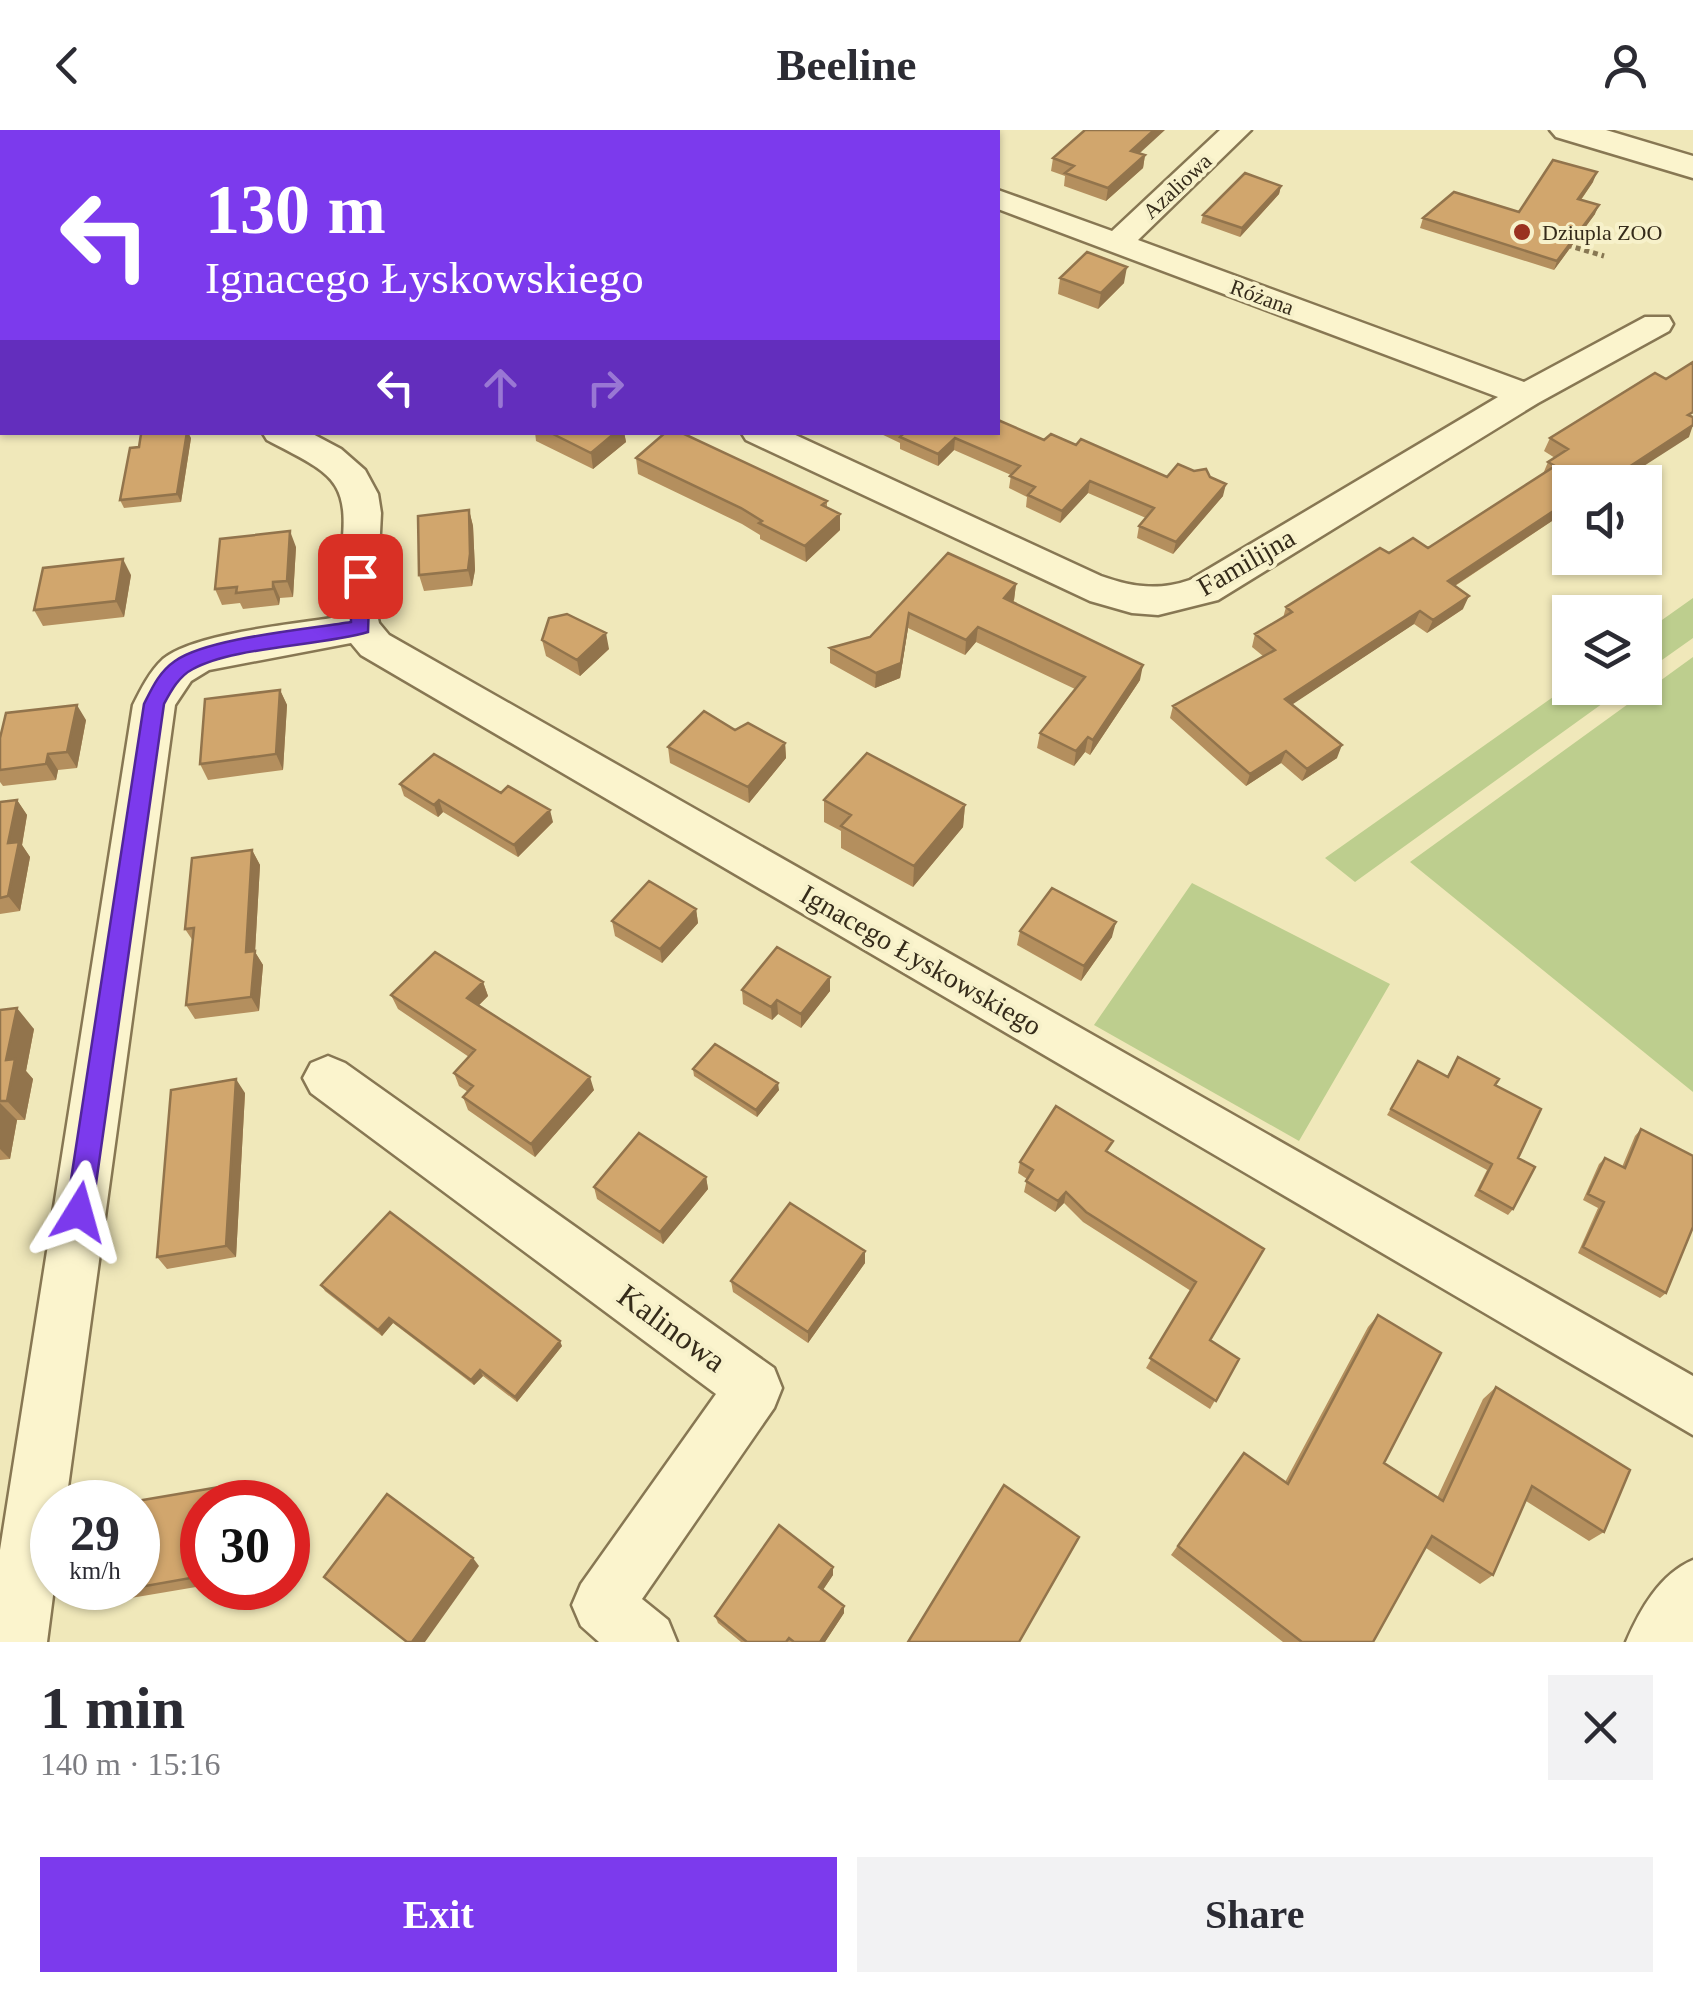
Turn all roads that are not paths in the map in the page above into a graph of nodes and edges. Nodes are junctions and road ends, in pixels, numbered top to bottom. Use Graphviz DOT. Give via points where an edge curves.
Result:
graph roads {
  1 [pos="1237,130"];
  2 [pos="1568,130"];
  3 [pos="1693,168"];
  4 [pos="1000,200"];
  5 [pos="1117,243"];
  6 [pos="1657,324"];
  7 [pos="1526,394"];
  8 [pos="285,435"];
  9 [pos="764,435"];
  10 [pos="360,627"];
  11 [pos="328,1078"];
  12 [pos="1693,1407"];
  13 [pos="1693,1590"];
  14 [pos="16,1642"];
  15 [pos="646,1642"];
  16 [pos="1658,1642"];
  1 -- 5 [label="street, Azaliowa"];
  2 -- 3 [label="street"];
  4 -- 5 [label="street, Różana"];
  5 -- 7 [label="street, Różana"];
  6 -- 7 [label="street, Familijna"];
  7 -- 9 [label="street, Familijna" via="1204,590 1168,603 1126,600 1087,585"];
  8 -- 10 [label="street" via="333,460 362,498"];
  10 -- 12 [label="street, Ignacego Łyskowskiego" via="394,657"];
  10 -- 14 [label="street" via="184,664 154,704"];
  11 -- 15 [label="street, Kalinowa" via="754,1388 602,1606"];
  13 -- 16 [label="street"];
}
